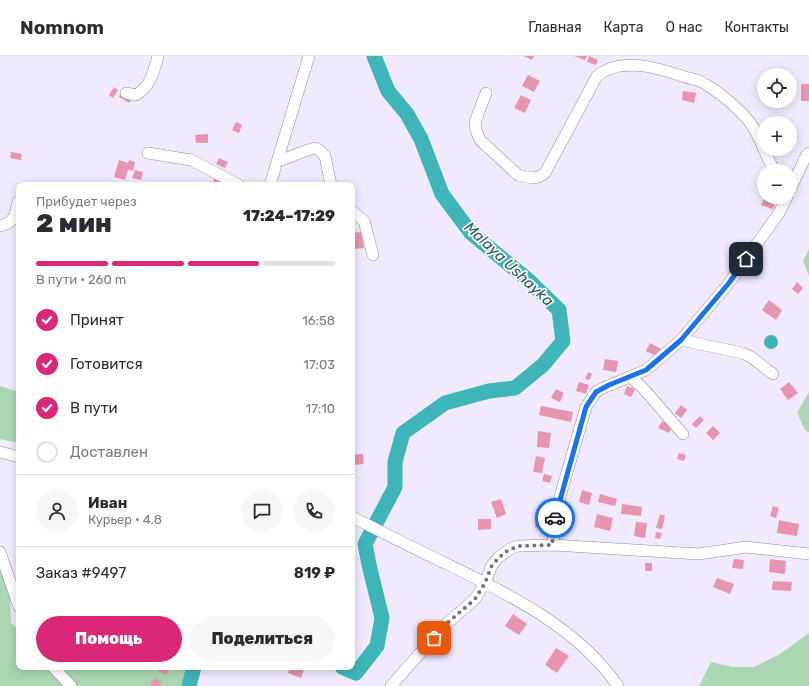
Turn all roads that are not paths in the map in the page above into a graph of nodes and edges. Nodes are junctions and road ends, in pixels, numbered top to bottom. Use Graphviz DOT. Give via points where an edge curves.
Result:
graph roads {
  1 [pos="158,56"];
  2 [pos="309,56"];
  3 [pos="126,93"];
  4 [pos="486,93"];
  5 [pos="148,153"];
  6 [pos="809,153"];
  7 [pos="277,162"];
  8 [pos="770,164"];
  9 [pos="797,175"];
  10 [pos="233,182"];
  11 [pos="271,182"];
  12 [pos="330,182"];
  13 [pos="784,204"];
  14 [pos="16,210"];
  15 [pos="355,214"];
  16 [pos="0,226"];
  17 [pos="373,255"];
  18 [pos="681,340"];
  19 [pos="773,374"];
  20 [pos="630,377"];
  21 [pos="683,434"];
  22 [pos="0,452"];
  23 [pos="16,456"];
  24 [pos="355,518"];
  25 [pos="552,545"];
  26 [pos="0,552"];
  27 [pos="809,554"];
  28 [pos="485,583"];
  29 [pos="16,597"];
  30 [pos="56,670"];
  31 [pos="71,686"];
  32 [pos="391,686"];
  33 [pos="618,686"];
  1 -- 3 [label="street" via="154,72 145,88 136,95"];
  2 -- 7 [label="street"];
  4 -- 8 [label="street" via="475,122 480,140 518,174 532,178 545,173 597,76 610,68 627,66 644,66 705,83 750,123"];
  5 -- 10 [label="street" via="190,160"];
  6 -- 9 [label="street"];
  7 -- 11 [label="street"];
  7 -- 12 [label="street" via="315,148 325,156"];
  13 -- 18 [label="street" via="729,283"];
  14 -- 16 [label="street" via="14,218 6,225"];
  15 -- 17 [label="street" via="364,221"];
  18 -- 19 [label="street" via="742,353"];
  18 -- 20 [label="street" via="646,370"];
  20 -- 21 [label="street"];
  20 -- 25 [label="street" via="596,392 586,407 555,514"];
  22 -- 23 [label="street"];
  24 -- 28 [label="street"];
  25 -- 27 [label="street" via="699,554 746,547"];
  25 -- 28 [label="street" via="510,548 492,565"];
  26 -- 29 [label="street"];
  28 -- 32 [label="street" via="475,599 444,626"];
  28 -- 33 [label="street" via="543,615 567,632 589,651"];
  30 -- 31 [label="street"];
}
